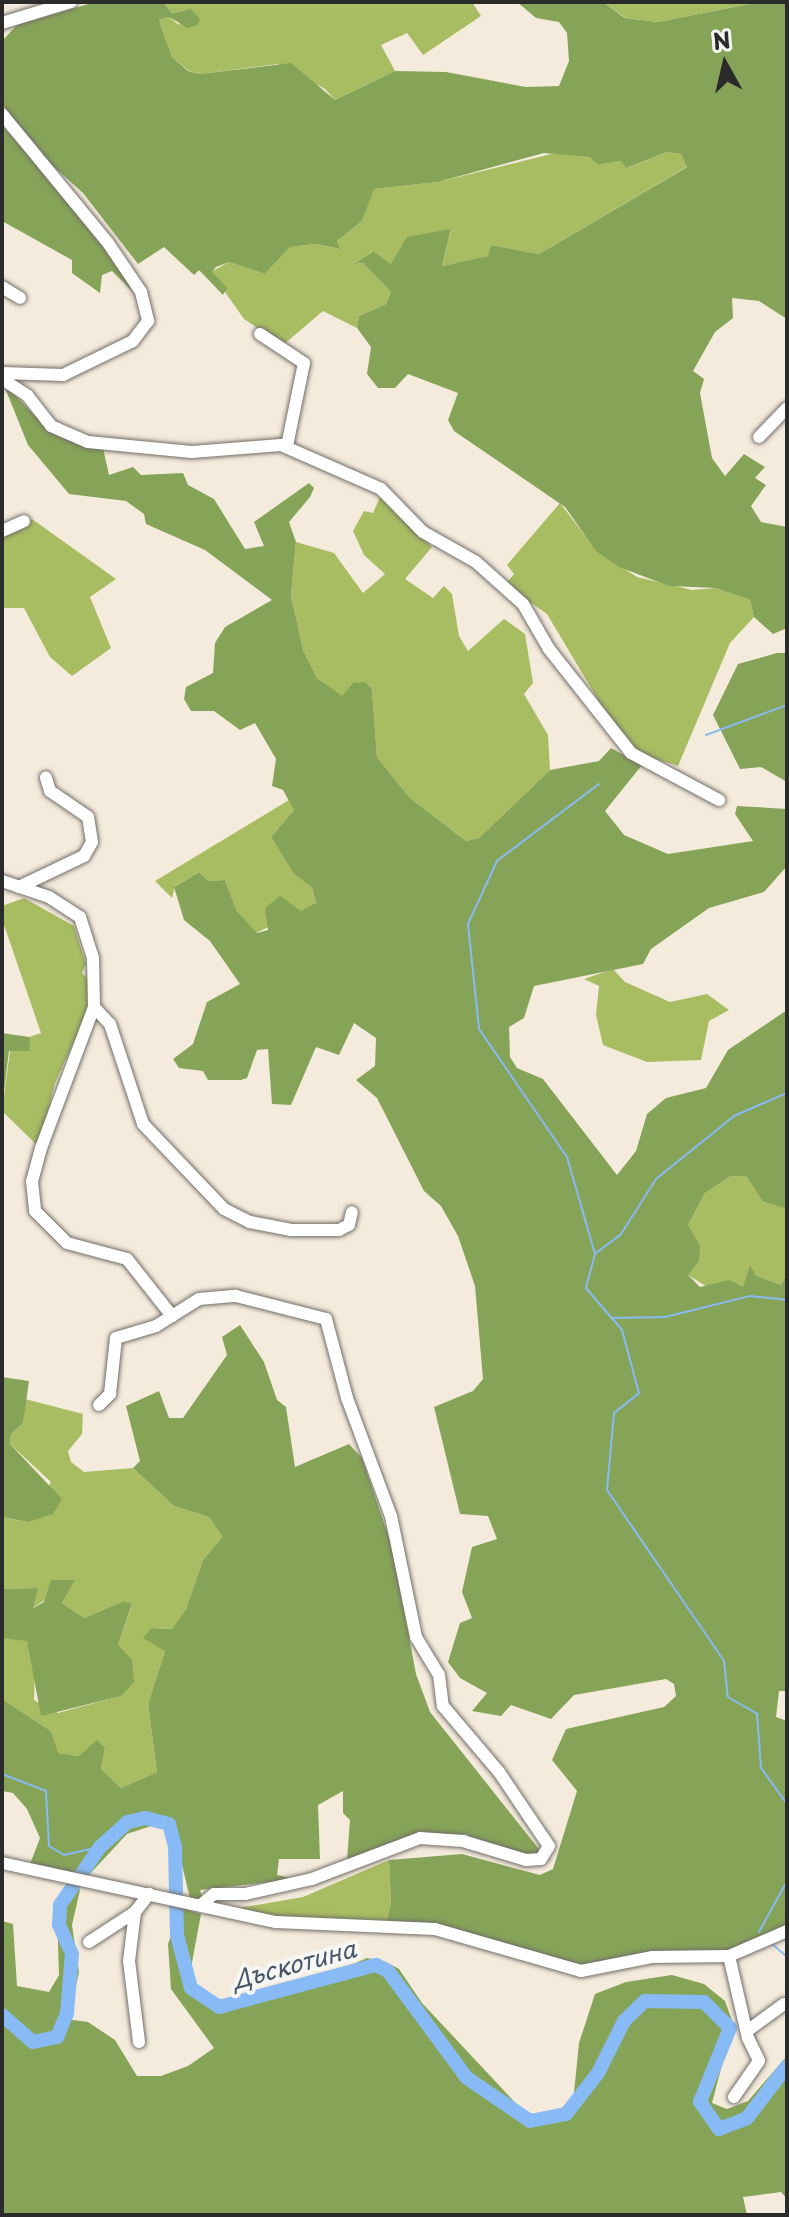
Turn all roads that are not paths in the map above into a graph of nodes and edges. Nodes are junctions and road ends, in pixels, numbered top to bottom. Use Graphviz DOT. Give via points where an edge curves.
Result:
graph roads {
  1 [pos="71,2"];
  2 [pos="2,23"];
  3 [pos="2,114"];
  4 [pos="2,287"];
  5 [pos="20,298"];
  6 [pos="260,334"];
  7 [pos="2,376"];
  8 [pos="787,408"];
  9 [pos="759,437"];
  10 [pos="287,446"];
  11 [pos="24,521"];
  12 [pos="2,531"];
  13 [pos="46,778"];
  14 [pos="719,800"];
  15 [pos="2,881"];
  16 [pos="19,887"];
  17 [pos="94,1007"];
  18 [pos="352,1212"];
  19 [pos="172,1316"];
  20 [pos="99,1405"];
  21 [pos="2,1863"];
  22 [pos="149,1894"];
  23 [pos="196,1904"];
  24 [pos="135,1912"];
  25 [pos="787,1931"];
  26 [pos="89,1942"];
  27 [pos="729,1956"];
  28 [pos="784,2004"];
  29 [pos="747,2031"];
  30 [pos="139,2042"];
  31 [pos="734,2097"];
  1 -- 2 [label="street"];
  3 -- 7 [label="street" via="108,243 141,292 148,321 133,341 63,375"];
  4 -- 5 [label="street"];
  6 -- 10 [label="street" via="304,363"];
  7 -- 10 [label="street" via="27,395 51,426 88,442 192,452"];
  8 -- 9 [label="street"];
  10 -- 14 [label="street" via="381,489 423,532 476,562 531,613 549,649 631,753"];
  11 -- 12 [label="street"];
  13 -- 16 [label="street" via="50,791 88,817 92,842 84,856"];
  15 -- 16 [label="street"];
  16 -- 17 [label="street" via="59,902 86,924"];
  17 -- 18 [label="street" via="114,1033 139,1117 213,1200 250,1222 291,1230 339,1230 349,1225"];
  17 -- 19 [label="street" via="41,1148 32,1181 35,1211 67,1243 127,1259"];
  19 -- 20 [label="street" via="116,1338 110,1394"];
  19 -- 23 [label="street" via="199,1299 225,1295 322,1316 329,1323 347,1398 391,1516 416,1637 439,1675 443,1706 499,1772 549,1846 541,1859 526,1860 463,1841 420,1838 312,1879 245,1894 214,1894"];
  21 -- 22 [label="street"];
  22 -- 23 [label="street"];
  22 -- 24 [label="street"];
  23 -- 27 [label="street" via="316,1926 435,1929 581,1971 652,1957"];
  24 -- 26 [label="street"];
  24 -- 30 [label="street" via="129,1961 140,2016"];
  25 -- 27 [label="street"];
  27 -- 29 [label="street"];
  28 -- 29 [label="street"];
  29 -- 31 [label="street" via="759,2061"];
}
